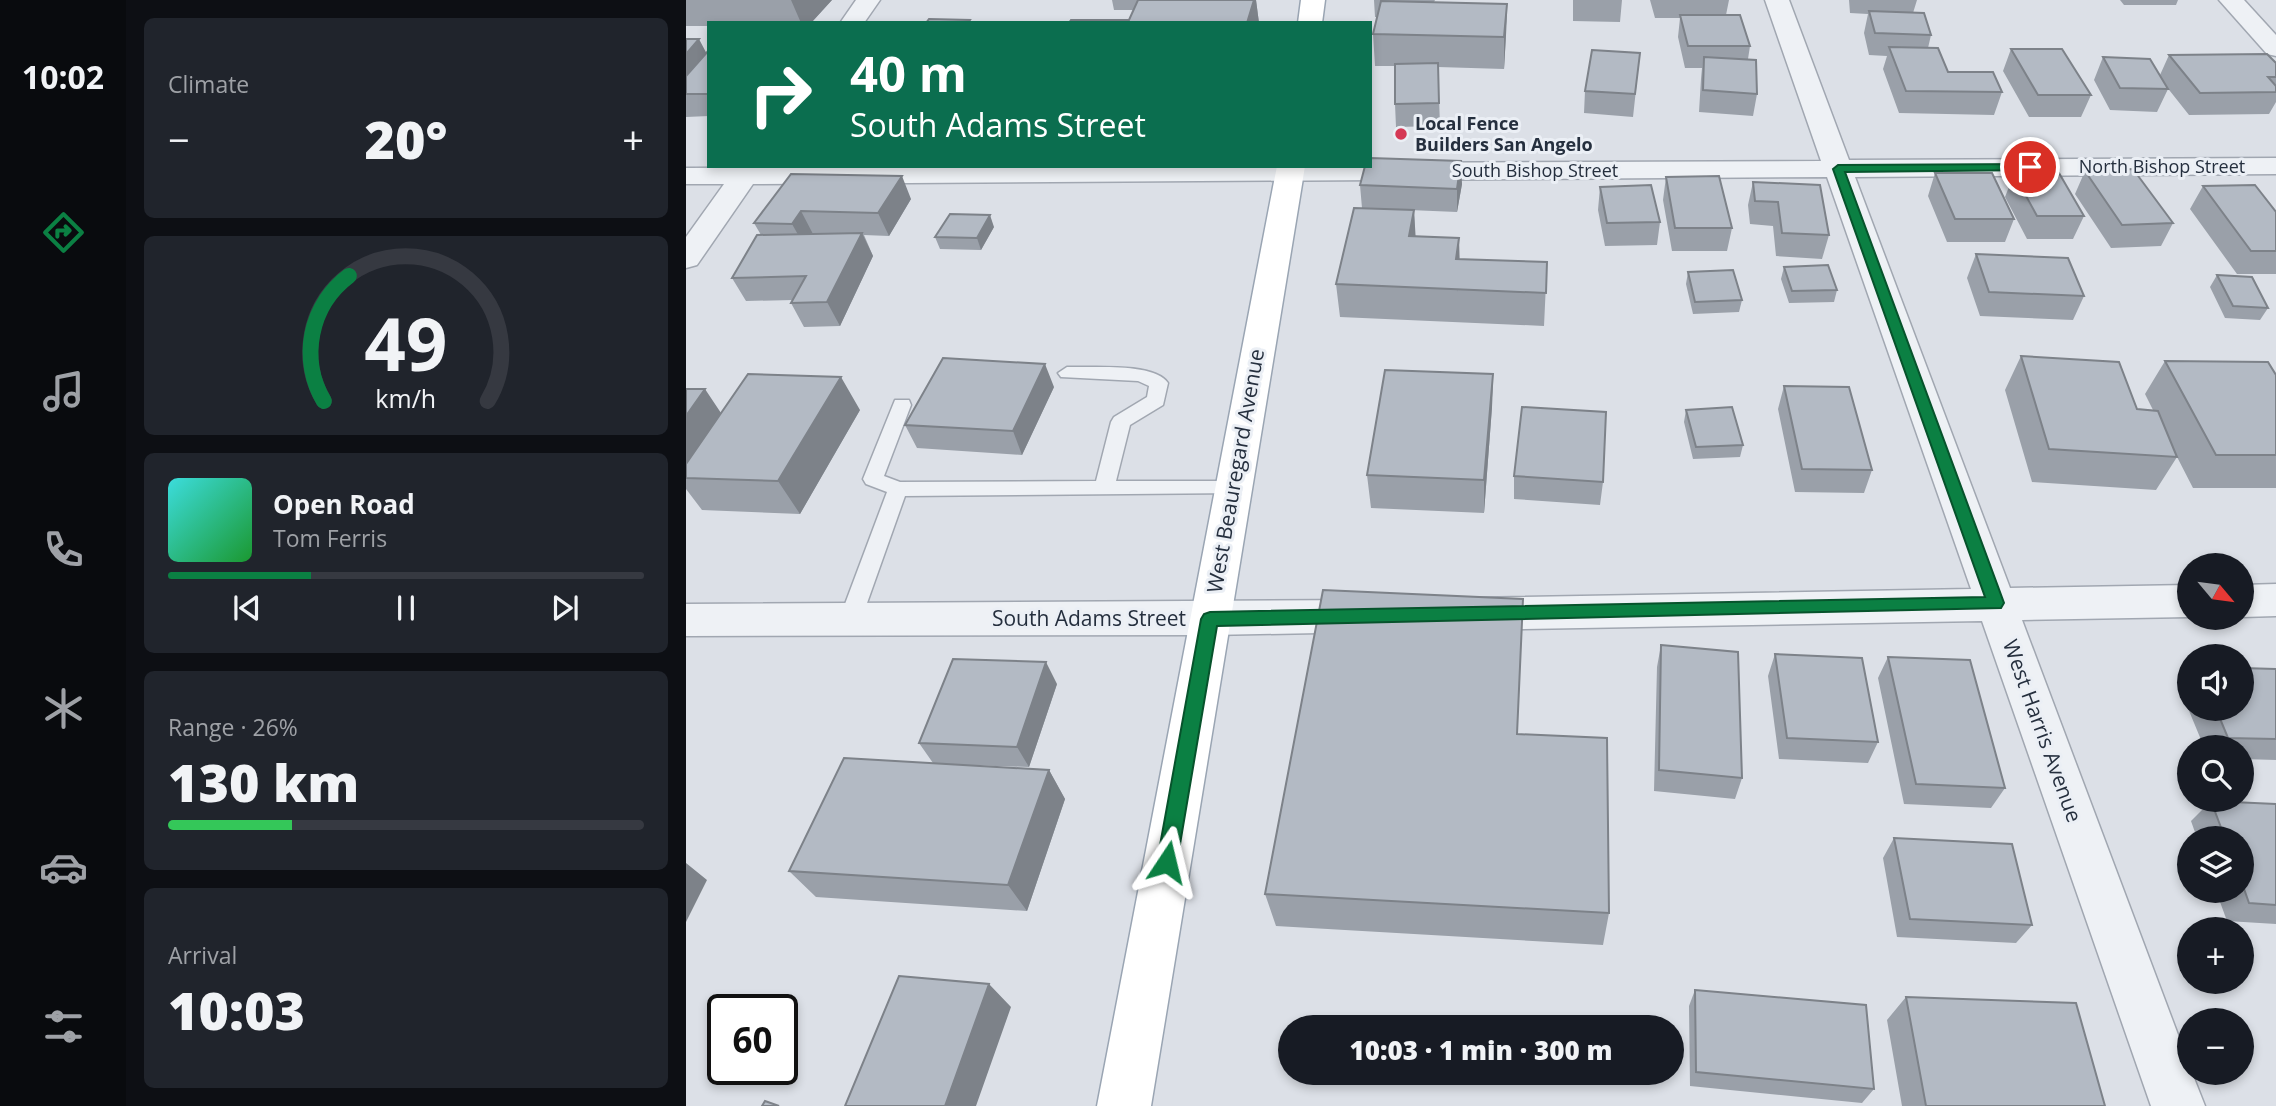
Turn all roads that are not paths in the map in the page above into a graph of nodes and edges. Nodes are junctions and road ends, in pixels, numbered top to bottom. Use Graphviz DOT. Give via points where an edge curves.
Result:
graph roads {
  1 [pos="868,0"];
  2 [pos="1313,0"];
  3 [pos="1777,0"];
  4 [pos="2231,0"];
  5 [pos="853,21"];
  6 [pos="1310,21"];
  7 [pos="2276,49"];
  8 [pos="2276,166"];
  9 [pos="1290,169"];
  10 [pos="1838,169"];
  11 [pos="748,171"];
  12 [pos="686,176"];
  13 [pos="686,259"];
  14 [pos="1067,373"];
  15 [pos="902,405"];
  16 [pos="1104,488"];
  17 [pos="1233,488"];
  18 [pos="898,489"];
  19 [pos="2276,600"];
  20 [pos="2177,601"];
  21 [pos="2254,601"];
  22 [pos="1995,603"];
  23 [pos="1210,619"];
  24 [pos="686,620"];
  25 [pos="850,620"];
  26 [pos="1124,1106"];
  27 [pos="2178,1106"];
  1 -- 5 [label="street"];
  2 -- 6 [label="main road"];
  3 -- 10 [label="street, West Harris Avenue"];
  4 -- 7 [label="street"];
  8 -- 10 [label="street, North Bishop Street"];
  9 -- 10 [label="street, South Bishop Street"];
  9 -- 11 [label="street, South Bishop Street"];
  9 -- 17 [label="main road, West Beauregard Avenue"];
  10 -- 22 [label="street, West Harris Avenue"];
  11 -- 12 [label="street, South Bishop Street"];
  11 -- 13 [label="street"];
  14 -- 16 [label="lane" via="1141,374 1159,383 1156,400 1121,422"];
  15 -- 18 [label="lane" via="873,479"];
  16 -- 17 [label="lane"];
  16 -- 18 [label="lane"];
  17 -- 23 [label="main road, West Beauregard Avenue"];
  18 -- 25 [label="lane"];
  19 -- 21 [label="street"];
  20 -- 22 [label="street, South Adams Street"];
  22 -- 23 [label="street, South Adams Street"];
  22 -- 27 [label="street, West Harris Avenue"];
  23 -- 25 [label="street, South Adams Street"];
  23 -- 26 [label="main road, West Beauregard Avenue"];
  24 -- 25 [label="street, South Adams Street"];
}
